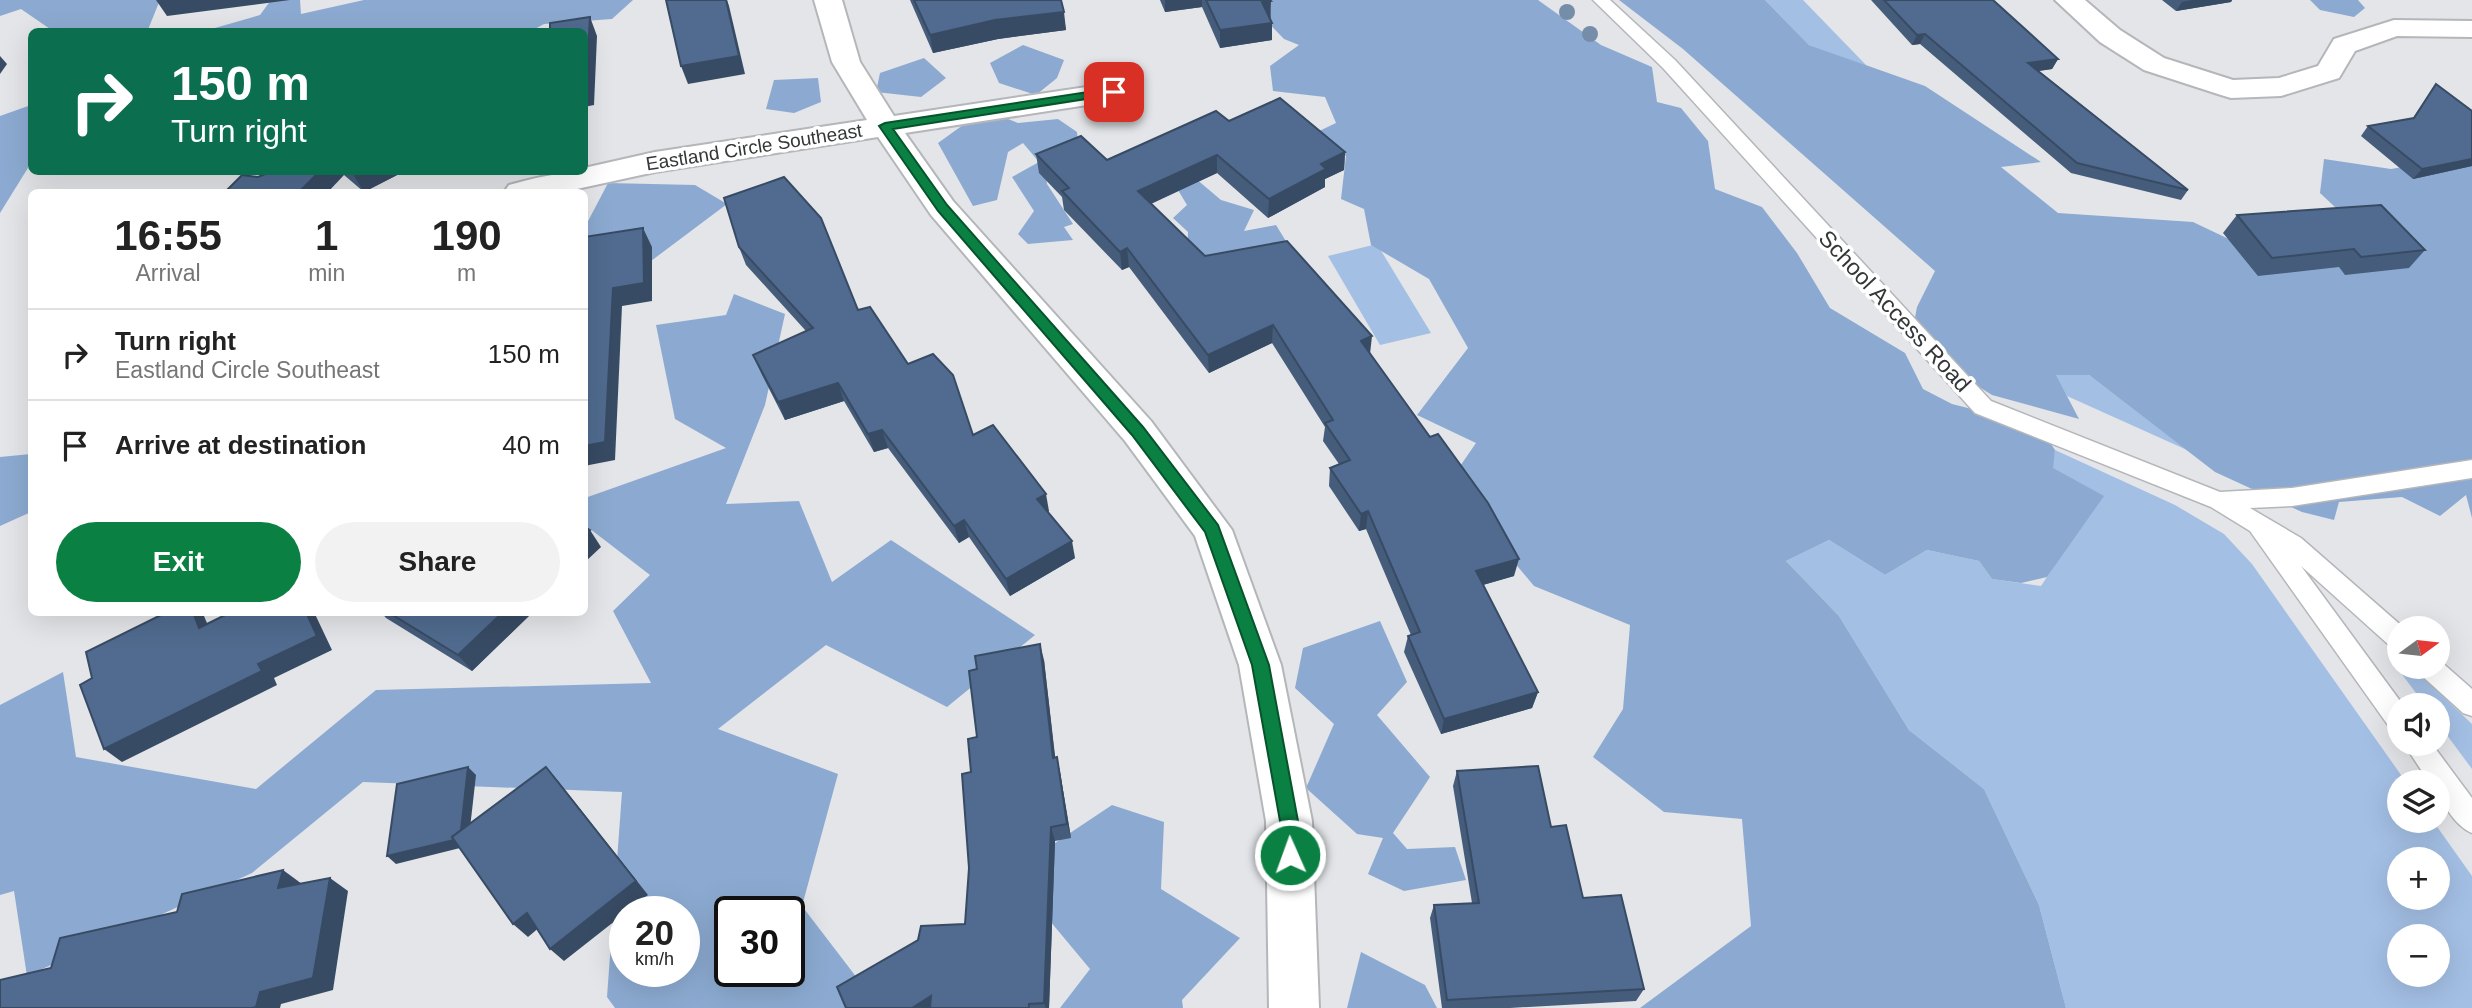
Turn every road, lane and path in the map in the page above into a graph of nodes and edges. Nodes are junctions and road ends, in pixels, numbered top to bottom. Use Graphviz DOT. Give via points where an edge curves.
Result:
graph roads {
  1 [pos="828,0"];
  2 [pos="1601,0"];
  3 [pos="2069,0"];
  4 [pos="2472,29"];
  5 [pos="1114,92"];
  6 [pos="885,126"];
  7 [pos="534,189"];
  8 [pos="2472,469"];
  9 [pos="2219,501"];
  10 [pos="2256,523"];
  11 [pos="2387,628"];
  12 [pos="2443,679"];
  13 [pos="2387,703"];
  14 [pos="2472,705"];
  15 [pos="2426,756"];
  16 [pos="2472,820"];
  17 [pos="1294,1008"];
  1 -- 6 [label="street" via="846,62"];
  2 -- 9 [label="lane, School Access Road" via="1669,64 1983,407"];
  3 -- 4 [label="street" via="2110,36 2154,64 2231,89 2281,87 2329,72 2344,45 2394,28"];
  5 -- 6 [label="street, Eastland Circle Southeast"];
  6 -- 7 [label="street, Eastland Circle Southeast" via="655,162"];
  6 -- 17 [label="street" via="943,208 1138,431 1212,530 1260,665 1289,821"];
  8 -- 9 [label="lane" via="2292,497"];
  9 -- 10 [label="lane, School Access Road"];
  10 -- 11 [label="lane, School Access Road" via="2293,545"];
  10 -- 13 [label="lane, School Access Road"];
  12 -- 14 [label="lane"];
  15 -- 16 [label="lane"];
}
